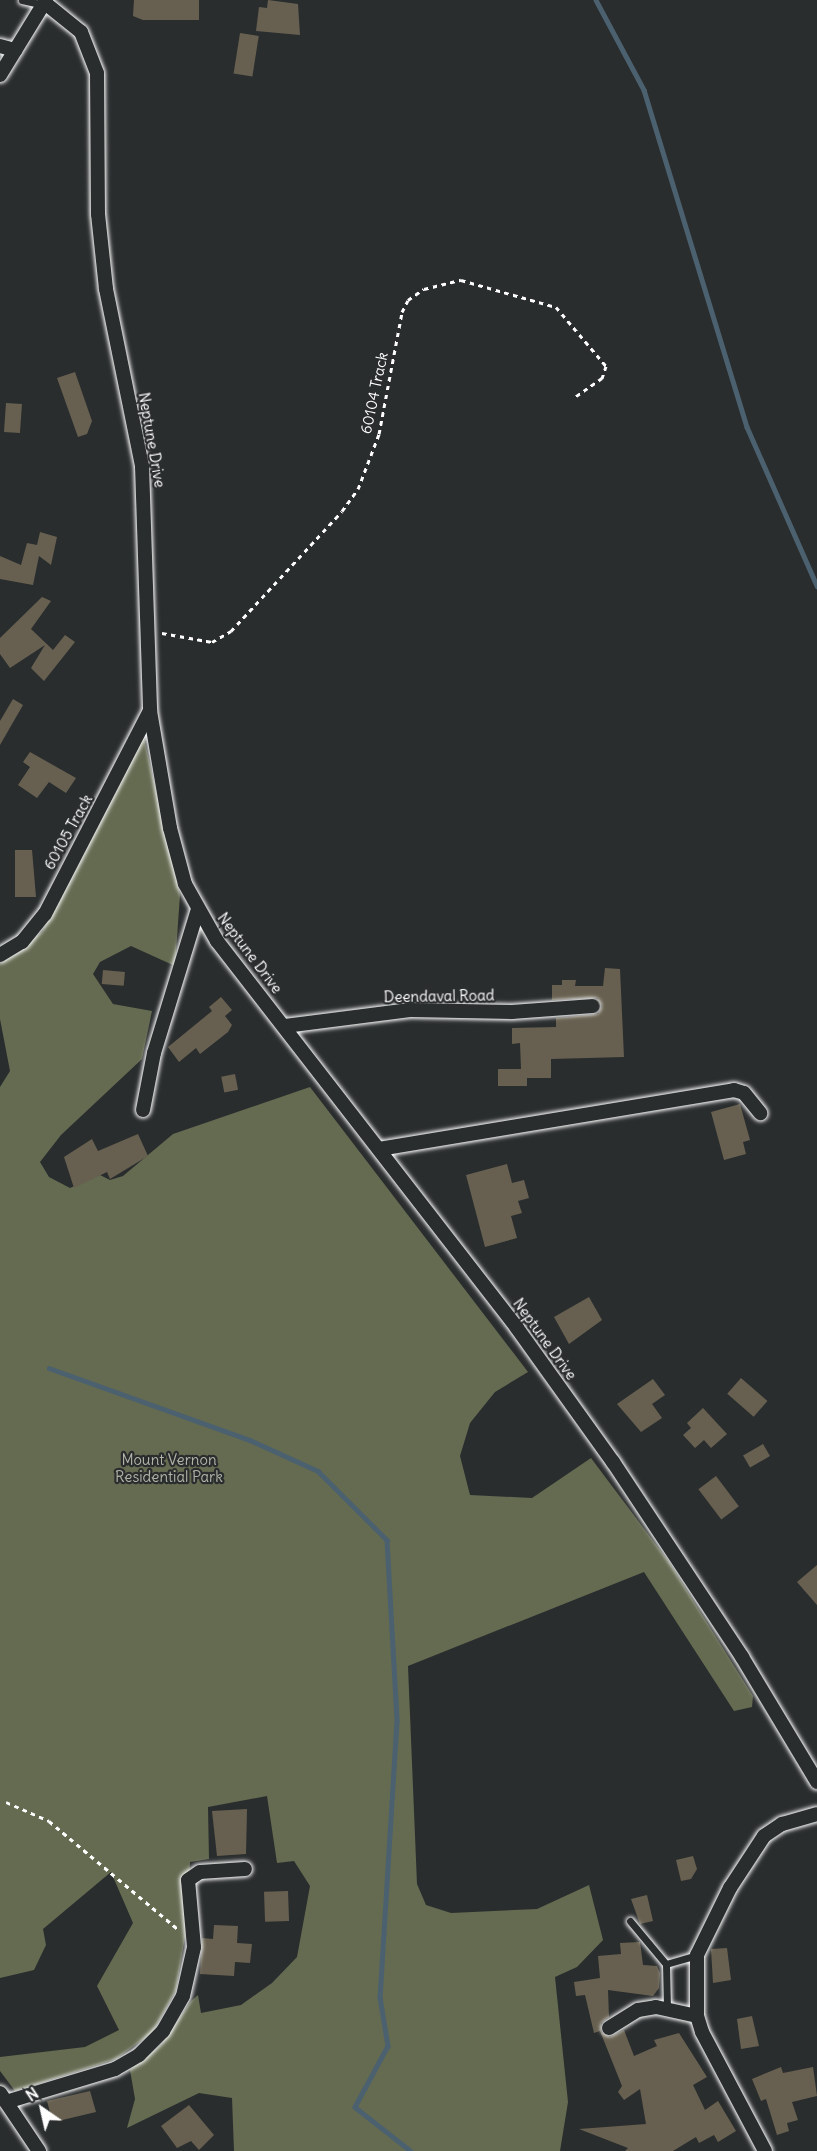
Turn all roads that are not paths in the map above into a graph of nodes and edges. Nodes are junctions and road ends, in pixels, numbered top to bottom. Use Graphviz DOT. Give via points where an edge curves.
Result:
graph roads {
  1 [pos="22,0"];
  2 [pos="45,3"];
  3 [pos="0,46"];
  4 [pos="15,50"];
  5 [pos="0,75"];
  6 [pos="150,711"];
  7 [pos="198,909"];
  8 [pos="0,955"];
  9 [pos="593,1006"];
  10 [pos="285,1026"];
  11 [pos="143,1110"];
  12 [pos="760,1113"];
  13 [pos="379,1149"];
  14 [pos="817,1782"];
  15 [pos="817,1814"];
  16 [pos="244,1869"];
  17 [pos="630,1921"];
  18 [pos="698,1955"];
  19 [pos="666,1964"];
  20 [pos="667,2008"];
  21 [pos="697,2016"];
  22 [pos="609,2028"];
  23 [pos="3,2097"];
  24 [pos="39,2151"];
  25 [pos="765,2151"];
  1 -- 2 [label="lane"];
  2 -- 4 [label="street"];
  2 -- 6 [label="street, Neptune Drive" via="81,32 97,73 98,214 106,289 142,466"];
  3 -- 4 [label="street"];
  4 -- 5 [label="street"];
  6 -- 7 [label="street, Neptune Drive" via="170,828"];
  6 -- 8 [label="street, 60105 Track" via="45,914 22,942"];
  7 -- 10 [label="street, Neptune Drive" via="216,941"];
  7 -- 11 [label="street" via="154,1053"];
  9 -- 10 [label="street, Deendaval Road" via="512,1012 410,1010"];
  10 -- 13 [label="street, Neptune Drive"];
  12 -- 13 [label="street" via="744,1093 734,1090"];
  13 -- 14 [label="street, Neptune Drive" via="613,1462 724,1628"];
  15 -- 18 [label="street" via="782,1824 764,1836 730,1888"];
  16 -- 23 [label="street" via="200,1872 188,1880 194,1947 183,1996 163,2031 139,2055 115,2068"];
  17 -- 19 [label="lane"];
  18 -- 19 [label="lane"];
  18 -- 21 [label="street"];
  19 -- 20 [label="lane"];
  20 -- 21 [label="street"];
  20 -- 22 [label="street" via="638,2010"];
  21 -- 25 [label="street"];
  23 -- 24 [label="street"];
}
